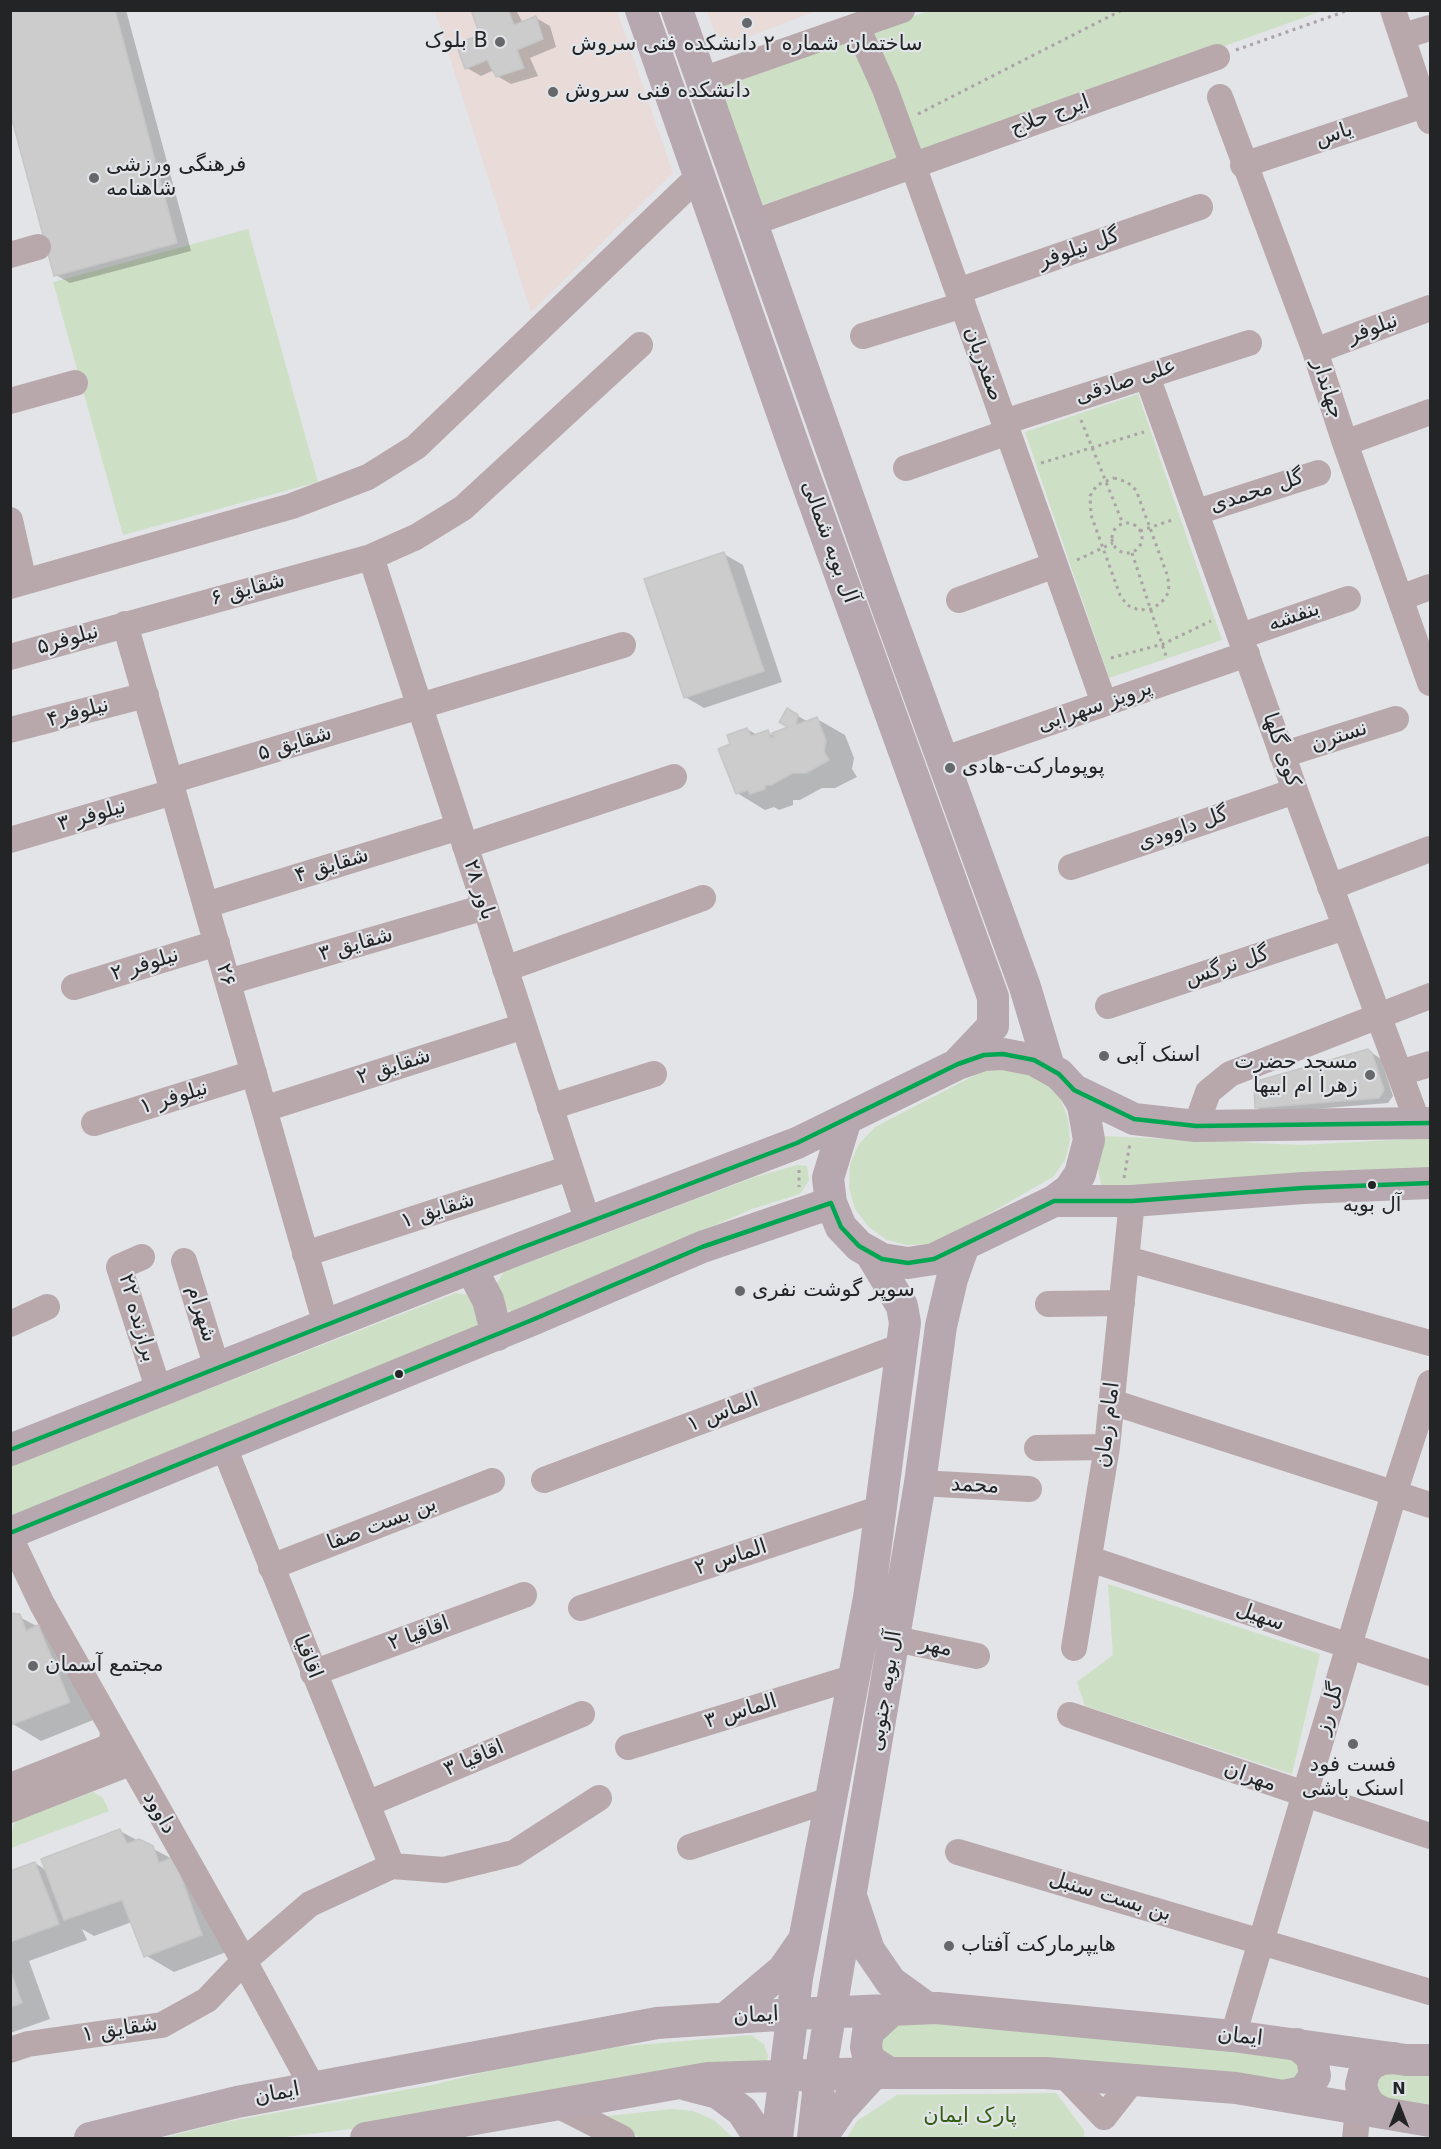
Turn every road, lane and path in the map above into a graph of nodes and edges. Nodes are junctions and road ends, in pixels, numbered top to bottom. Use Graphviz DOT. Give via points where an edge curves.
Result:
graph roads {
  1 [pos="641,10"];
  2 [pos="677,10"];
  3 [pos="902,10"];
  4 [pos="1122,10"];
  5 [pos="1349,10"];
  6 [pos="1393,10"];
  7 [pos="857,27"];
  8 [pos="1431,28"];
  9 [pos="1403,36"];
  10 [pos="1217,57"];
  11 [pos="702,80"];
  12 [pos="1220,97"];
  13 [pos="1427,114"];
  14 [pos="898,124"];
  15 [pos="913,165"];
  16 [pos="1243,165"];
  17 [pos="699,176"];
  18 [pos="1200,207"];
  19 [pos="752,223"];
  20 [pos="38,247"];
  21 [pos="10,255"];
  22 [pos="960,298"];
  23 [pos="1431,308"];
  24 [pos="863,336"];
  25 [pos="1249,343"];
  26 [pos="640,345"];
  27 [pos="1315,351"];
  28 [pos="1147,376"];
  29 [pos="75,383"];
  30 [pos="1072,400"];
  31 [pos="10,401"];
  32 [pos="1431,412"];
  33 [pos="1166,426"];
  34 [pos="1006,427"];
  35 [pos="1345,443"];
  36 [pos="1093,446"];
  37 [pos="906,468"];
  38 [pos="1021,470"];
  39 [pos="1318,473"];
  40 [pos="1106,479"];
  41 [pos="844,485"];
  42 [pos="811,494"];
  43 [pos="1197,512"];
  44 [pos="10,520"];
  45 [pos="1122,524"];
  46 [pos="1150,528"];
  47 [pos="1140,531"];
  48 [pos="1113,543"];
  49 [pos="1103,548"];
  50 [pos="1132,552"];
  51 [pos="371,557"];
  52 [pos="1055,565"];
  53 [pos="17,584"];
  54 [pos="1431,587"];
  55 [pos="1348,598"];
  56 [pos="1400,598"];
  57 [pos="959,600"];
  58 [pos="1151,609"];
  59 [pos="1232,611"];
  60 [pos="125,624"];
  61 [pos="1163,644"];
  62 [pos="623,645"];
  63 [pos="1244,645"];
  64 [pos="10,657"];
  65 [pos="1090,664"];
  66 [pos="1173,680"];
  67 [pos="1431,683"];
  68 [pos="146,695"];
  69 [pos="1104,703"];
  70 [pos="420,707"];
  71 [pos="1396,719"];
  72 [pos="10,730"];
  73 [pos="1282,755"];
  74 [pos="942,760"];
  75 [pos="674,777"];
  76 [pos="172,787"];
  77 [pos="1295,791"];
  78 [pos="462,836"];
  79 [pos="10,840"];
  80 [pos="1431,849"];
  81 [pos="1071,867"];
  82 [pos="1330,887"];
  83 [pos="704,898"];
  84 [pos="206,905"];
  85 [pos="485,908"];
  86 [pos="1345,927"];
  87 [pos="217,943"];
  88 [pos="505,969"];
  89 [pos="228,982"];
  90 [pos="74,987"];
  91 [pos="1431,996"];
  92 [pos="1108,1006"];
  93 [pos="1379,1017"];
  94 [pos="524,1026"];
  95 [pos="958,1064"];
  96 [pos="1431,1064"];
  97 [pos="1049,1067"];
  98 [pos="254,1073"];
  99 [pos="1400,1073"];
  100 [pos="654,1074"];
  101 [pos="1074,1090"];
  102 [pos="550,1107"];
  103 [pos="264,1109"];
  104 [pos="846,1119"];
  105 [pos="1134,1119"];
  106 [pos="94,1123"];
  107 [pos="1424,1123"];
  108 [pos="1196,1126"];
  109 [pos="797,1143"];
  110 [pos="570,1168"];
  111 [pos="1429,1184"];
  112 [pos="1054,1201"];
  113 [pos="1126,1201"];
  114 [pos="831,1203"];
  115 [pos="801,1213"];
  116 [pos="588,1222"];
  117 [pos="964,1245"];
  118 [pos="870,1252"];
  119 [pos="305,1254"];
  120 [pos="142,1257"];
  121 [pos="1127,1259"];
  122 [pos="184,1261"];
  123 [pos="471,1268"];
  124 [pos="1122,1303"];
  125 [pos="1048,1304"];
  126 [pos="47,1307"];
  127 [pos="10,1324"];
  128 [pos="326,1325"];
  129 [pos="497,1335"];
  130 [pos="1431,1343"];
  131 [pos="902,1346"];
  132 [pos="217,1368"];
  133 [pos="1431,1383"];
  134 [pos="159,1391"];
  135 [pos="1112,1402"];
  136 [pos="224,1447"];
  137 [pos="1107,1447"];
  138 [pos="1037,1449"];
  139 [pos="10,1450"];
  140 [pos="544,1480"];
  141 [pos="492,1481"];
  142 [pos="920,1483"];
  143 [pos="1029,1489"];
  144 [pos="1394,1494"];
  145 [pos="1431,1506"];
  146 [pos="881,1508"];
  147 [pos="10,1535"];
  148 [pos="1090,1559"];
  149 [pos="271,1567"];
  150 [pos="524,1595"];
  151 [pos="581,1608"];
  152 [pos="895,1639"];
  153 [pos="1348,1647"];
  154 [pos="1074,1648"];
  155 [pos="977,1656"];
  156 [pos="1431,1673"];
  157 [pos="313,1674"];
  158 [pos="855,1677"];
  159 [pos="582,1714"];
  160 [pos="1070,1715"];
  161 [pos="113,1733"];
  162 [pos="627,1747"];
  163 [pos="130,1763"];
  164 [pos="10,1786"];
  165 [pos="1304,1795"];
  166 [pos="599,1798"];
  167 [pos="832,1799"];
  168 [pos="367,1804"];
  169 [pos="10,1810"];
  170 [pos="1431,1836"];
  171 [pos="690,1847"];
  172 [pos="958,1852"];
  173 [pos="392,1866"];
  174 [pos="850,1894"];
  175 [pos="805,1939"];
  176 [pos="1261,1942"];
  177 [pos="244,1961"];
  178 [pos="1431,1992"];
  179 [pos="927,2008"];
  180 [pos="892,2010"];
  181 [pos="832,2013"];
  182 [pos="777,2015"];
  183 [pos="726,2018"];
  184 [pos="1233,2036"];
  185 [pos="1297,2044"];
  186 [pos="10,2050"];
  187 [pos="1394,2058"];
  188 [pos="1431,2060"];
  189 [pos="882,2073"];
  190 [pos="1063,2074"];
  191 [pos="773,2075"];
  192 [pos="820,2075"];
  193 [pos="1133,2080"];
  194 [pos="678,2083"];
  195 [pos="313,2088"];
  196 [pos="1284,2096"];
  197 [pos="553,2103"];
  198 [pos="1364,2120"];
  199 [pos="1431,2121"];
  200 [pos="1104,2128"];
  201 [pos="90,2139"];
  202 [pos="366,2139"];
  203 [pos="622,2139"];
  204 [pos="760,2139"];
  205 [pos="777,2139"];
  206 [pos="813,2139"];
  207 [pos="821,2139"];
  1 -- 17 [label="main road, آل بویه شمالی"];
  2 -- 11 [label="main road, آل بویه شمالی"];
  3 -- 7 [label="street"];
  4 -- 14 [label="path"];
  5 -- 10 [label="path"];
  6 -- 9 [label="street"];
  7 -- 11 [label="street"];
  7 -- 14 [label="street, صفدریان"];
  8 -- 9 [label="street"];
  9 -- 13 [label="street"];
  10 -- 15 [label="street, ایرج حلاج"];
  11 -- 19 [label="main road, آل بویه شمالی"];
  12 -- 16 [label="street, جهاندار"];
  13 -- 16 [label="street, یاس"];
  14 -- 15 [label="street, صفدریان"];
  15 -- 19 [label="street, ایرج حلاج"];
  15 -- 22 [label="street, صفدریان"];
  16 -- 27 [label="street, جهاندار"];
  17 -- 42 [label="main road, آل بویه شمالی"];
  17 -- 53 [label="street" via="416,447 368,477 292,506"];
  18 -- 22 [label="street, گل نیلوفر"];
  19 -- 41 [label="main road, آل بویه شمالی"];
  20 -- 21 [label="street"];
  22 -- 24 [label="street, گل نیلوفر"];
  22 -- 34 [label="street, صفدریان"];
  23 -- 27 [label="street, نیلوفر"];
  25 -- 28 [label="street, علی صادقی"];
  26 -- 51 [label="street, شقایق ۶" via="463,508 416,537"];
  27 -- 35 [label="street, جهاندار"];
  28 -- 30 [label="street, علی صادقی"];
  28 -- 33 [label="street, کوی گلها"];
  29 -- 31 [label="street"];
  30 -- 34 [label="street, علی صادقی"];
  30 -- 36 [label="path"];
  32 -- 35 [label="street"];
  33 -- 36 [label="path"];
  33 -- 43 [label="street, کوی گلها"];
  34 -- 37 [label="street, علی صادقی"];
  34 -- 38 [label="street, صفدریان"];
  35 -- 56 [label="street, جهاندار"];
  36 -- 38 [label="path"];
  36 -- 40 [label="path"];
  38 -- 52 [label="street, صفدریان"];
  39 -- 43 [label="street, گل محمدی"];
  40 -- 45 [label="path"];
  40 -- 46 [label="path" via="1127,482 1136,490"];
  40 -- 49 [label="path" via="1097,485 1089,505"];
  41 -- 42 [label="street"];
  41 -- 74 [label="main road, آل بویه شمالی"];
  42 -- 95 [label="main road, آل بویه شمالی" via="993,997 993,1026"];
  43 -- 46 [label="path"];
  43 -- 59 [label="street, کوی گلها"];
  44 -- 53 [label="street"];
  45 -- 47 [label="path" via="1133,525"];
  45 -- 48 [label="path" via="1113,534"];
  46 -- 47 [label="path"];
  46 -- 58 [label="path" via="1168,577 1169,592"];
  47 -- 50 [label="path" via="1142,541"];
  48 -- 49 [label="path"];
  48 -- 50 [label="path" via="1119,551"];
  49 -- 52 [label="path" via="1085,559"];
  49 -- 58 [label="path" via="1127,605"];
  50 -- 58 [label="path"];
  51 -- 60 [label="street, شقایق ۶"];
  51 -- 70 [label="street, باور ۲۸"];
  52 -- 57 [label="street"];
  52 -- 65 [label="street, صفدریان"];
  54 -- 56 [label="street"];
  55 -- 63 [label="street, بنفشه"];
  56 -- 67 [label="street, جهاندار"];
  58 -- 61 [label="path"];
  59 -- 61 [label="path"];
  59 -- 63 [label="street, کوی گلها"];
  60 -- 64 [label="street, نیلوفر۵"];
  60 -- 68 [label="street, ۲۶"];
  61 -- 65 [label="path"];
  61 -- 66 [label="path"];
  62 -- 70 [label="street, شقایق ۵"];
  63 -- 66 [label="street, پرویز سهرابی"];
  63 -- 73 [label="street, کوی گلها"];
  65 -- 69 [label="street, صفدریان"];
  66 -- 69 [label="street, پرویز سهرابی"];
  68 -- 72 [label="street, نیلوفر۴"];
  68 -- 76 [label="street, ۲۶"];
  69 -- 74 [label="street, پرویز سهرابی"];
  70 -- 76 [label="street, شقایق ۵"];
  70 -- 78 [label="street, باور ۲۸"];
  71 -- 73 [label="street, نسترن"];
  73 -- 77 [label="street, کوی گلها"];
  74 -- 97 [label="main road, آل بویه شمالی" via="1025,987"];
  75 -- 78 [label="street, شقایق ۴"];
  76 -- 79 [label="street, نیلوفر ۳"];
  76 -- 84 [label="street, ۲۶"];
  77 -- 81 [label="street, گل داوودی"];
  77 -- 82 [label="street, کوی گلها"];
  78 -- 84 [label="street, شقایق ۴"];
  78 -- 85 [label="street, باور ۲۸"];
  80 -- 82 [label="street"];
  82 -- 86 [label="street, کوی گلها"];
  83 -- 88 [label="street"];
  84 -- 87 [label="street, ۲۶"];
  85 -- 88 [label="street, باور ۲۸"];
  85 -- 89 [label="street, شقایق ۳"];
  86 -- 92 [label="street, گل نرگس"];
  86 -- 93 [label="street, کوی گلها"];
  87 -- 89 [label="street, ۲۶"];
  87 -- 90 [label="street, نیلوفر ۲"];
  88 -- 94 [label="street, باور ۲۸"];
  89 -- 98 [label="street, ۲۶"];
  91 -- 93 [label="street"];
  93 -- 99 [label="street, کوی گلها"];
  93 -- 108 [label="street" via="1230,1074 1208,1092"];
  94 -- 102 [label="street, باور ۲۸"];
  94 -- 103 [label="street, شقایق ۲"];
  95 -- 97 [label="main road" via="984,1055 1003,1054"];
  95 -- 104 [label="main road"];
  96 -- 99 [label="street"];
  97 -- 101 [label="main road"];
  98 -- 103 [label="street, ۲۶"];
  98 -- 106 [label="street, نیلوفر ۱"];
  99 -- 107 [label="street, کوی گلها"];
  100 -- 102 [label="street"];
  101 -- 105 [label="main road"];
  101 -- 112 [label="main road" via="1088,1122 1086,1157 1070,1189"];
  102 -- 110 [label="street, باور ۲۸"];
  103 -- 119 [label="street, ۲۶"];
  104 -- 109 [label="main road"];
  104 -- 114 [label="main road" via="828,1178"];
  105 -- 108 [label="main road"];
  105 -- 113 [label="path"];
  107 -- 108 [label="main road"];
  109 -- 115 [label="path"];
  109 -- 116 [label="main road"];
  110 -- 116 [label="street, باور ۲۸"];
  110 -- 119 [label="street, شقایق ۱"];
  111 -- 113 [label="main road" via="1303,1188"];
  112 -- 113 [label="main road"];
  112 -- 117 [label="main road"];
  113 -- 121 [label="street, امام زمان"];
  114 -- 115 [label="main road"];
  114 -- 118 [label="main road" via="842,1227"];
  115 -- 129 [label="main road" via="702,1247"];
  116 -- 123 [label="main road"];
  117 -- 118 [label="main road" via="934,1259 908,1263 882,1259"];
  117 -- 142 [label="main road, آل بویه جنوبی" via="941,1326"];
  118 -- 131 [label="main road, آل بویه جنوبی" via="902,1306"];
  119 -- 128 [label="street, ۲۶"];
  120 -- 134 [label="street, برازنده ۲۲" via="119,1267"];
  121 -- 124 [label="street, امام زمان"];
  121 -- 130 [label="street"];
  122 -- 132 [label="street, شهرام"];
  123 -- 128 [label="main road"];
  123 -- 129 [label="main road" via="488,1300"];
  124 -- 125 [label="street"];
  124 -- 135 [label="street, امام زمان"];
  126 -- 127 [label="street"];
  128 -- 132 [label="main road"];
  129 -- 136 [label="main road"];
  131 -- 140 [label="street, الماس ۱"];
  131 -- 146 [label="main road, آل بویه جنوبی"];
  132 -- 134 [label="main road"];
  133 -- 144 [label="street, گل رز"];
  134 -- 139 [label="main road"];
  135 -- 137 [label="street, امام زمان"];
  135 -- 144 [label="street"];
  136 -- 147 [label="main road"];
  136 -- 149 [label="street, اقاقیا"];
  137 -- 138 [label="street"];
  137 -- 148 [label="street, امام زمان"];
  141 -- 149 [label="street, بن بست صفا"];
  142 -- 143 [label="street, محمد"];
  142 -- 152 [label="main road, آل بویه جنوبی"];
  144 -- 145 [label="street"];
  144 -- 153 [label="street, گل رز"];
  146 -- 151 [label="street, الماس ۲"];
  146 -- 158 [label="main road, آل بویه جنوبی"];
  147 -- 161 [label="street, داوود" via="42,1604"];
  148 -- 153 [label="street, سهیل"];
  148 -- 154 [label="street, امام زمان"];
  149 -- 157 [label="street, اقاقیا"];
  150 -- 157 [label="street, اقاقیا ۲"];
  152 -- 155 [label="street, مهر"];
  152 -- 174 [label="main road, آل بویه جنوبی"];
  153 -- 156 [label="street, سهیل"];
  153 -- 165 [label="street, گل رز"];
  157 -- 168 [label="street, اقاقیا"];
  158 -- 162 [label="street, الماس ۳"];
  158 -- 167 [label="main road, آل بویه جنوبی"];
  159 -- 168 [label="street, اقاقیا ۳"];
  160 -- 165 [label="street, مهران"];
  161 -- 163 [label="street, داوود"];
  161 -- 164 [label="street" via="111,1746"];
  163 -- 169 [label="street"];
  163 -- 177 [label="street, داوود"];
  165 -- 170 [label="street, مهران"];
  165 -- 176 [label="street, گل رز"];
  166 -- 173 [label="street" via="514,1852 444,1870"];
  167 -- 171 [label="street"];
  167 -- 175 [label="main road, آل بویه جنوبی"];
  168 -- 173 [label="street, اقاقیا"];
  172 -- 176 [label="street, بن بست سنبل"];
  173 -- 177 [label="street, شقایق ۱" via="310,1904"];
  174 -- 179 [label="main road" via="869,1950 891,1982"];
  174 -- 181 [label="main road, آل بویه جنوبی"];
  175 -- 182 [label="main road, آل بویه جنوبی"];
  175 -- 183 [label="main road" via="783,1970"];
  176 -- 178 [label="street, بن بست سنبل"];
  176 -- 184 [label="street, گل رز"];
  177 -- 186 [label="street, شقایق ۱" via="207,2000 162,2025"];
  177 -- 195 [label="street, داوود"];
  179 -- 180 [label="main road, ایمان"];
  179 -- 184 [label="main road, ایمان"];
  180 -- 181 [label="main road, ایمان"];
  180 -- 189 [label="main road" via="868,2031 869,2060"];
  181 -- 182 [label="main road, ایمان"];
  181 -- 192 [label="main road, آل بویه جنوبی"];
  182 -- 183 [label="main road, ایمان"];
  182 -- 191 [label="main road" via="773,2029 777,2046"];
  183 -- 195 [label="main road, ایمان" via="657,2023"];
  184 -- 185 [label="main road, ایمان"];
  185 -- 187 [label="main road, ایمان"];
  185 -- 196 [label="main road" via="1312,2057 1315,2076 1303,2092"];
  187 -- 188 [label="main road, ایمان"];
  187 -- 198 [label="main road" via="1371,2064 1364,2073 1361,2085 1370,2106"];
  189 -- 190 [label="main road"];
  189 -- 192 [label="main road"];
  189 -- 207 [label="main road" via="841,2109"];
  190 -- 193 [label="main road"];
  190 -- 200 [label="street"];
  191 -- 192 [label="main road"];
  191 -- 194 [label="main road"];
  191 -- 205 [label="main road"];
  192 -- 206 [label="main road, آل بویه جنوبی"];
  193 -- 196 [label="main road"];
  193 -- 200 [label="street"];
  194 -- 197 [label="main road"];
  194 -- 204 [label="main road" via="718,2093 742,2111"];
  195 -- 201 [label="main road, ایمان" via="237,2102"];
  196 -- 198 [label="main road"];
  197 -- 202 [label="main road"];
  197 -- 203 [label="street"];
  198 -- 199 [label="main road"];
}
